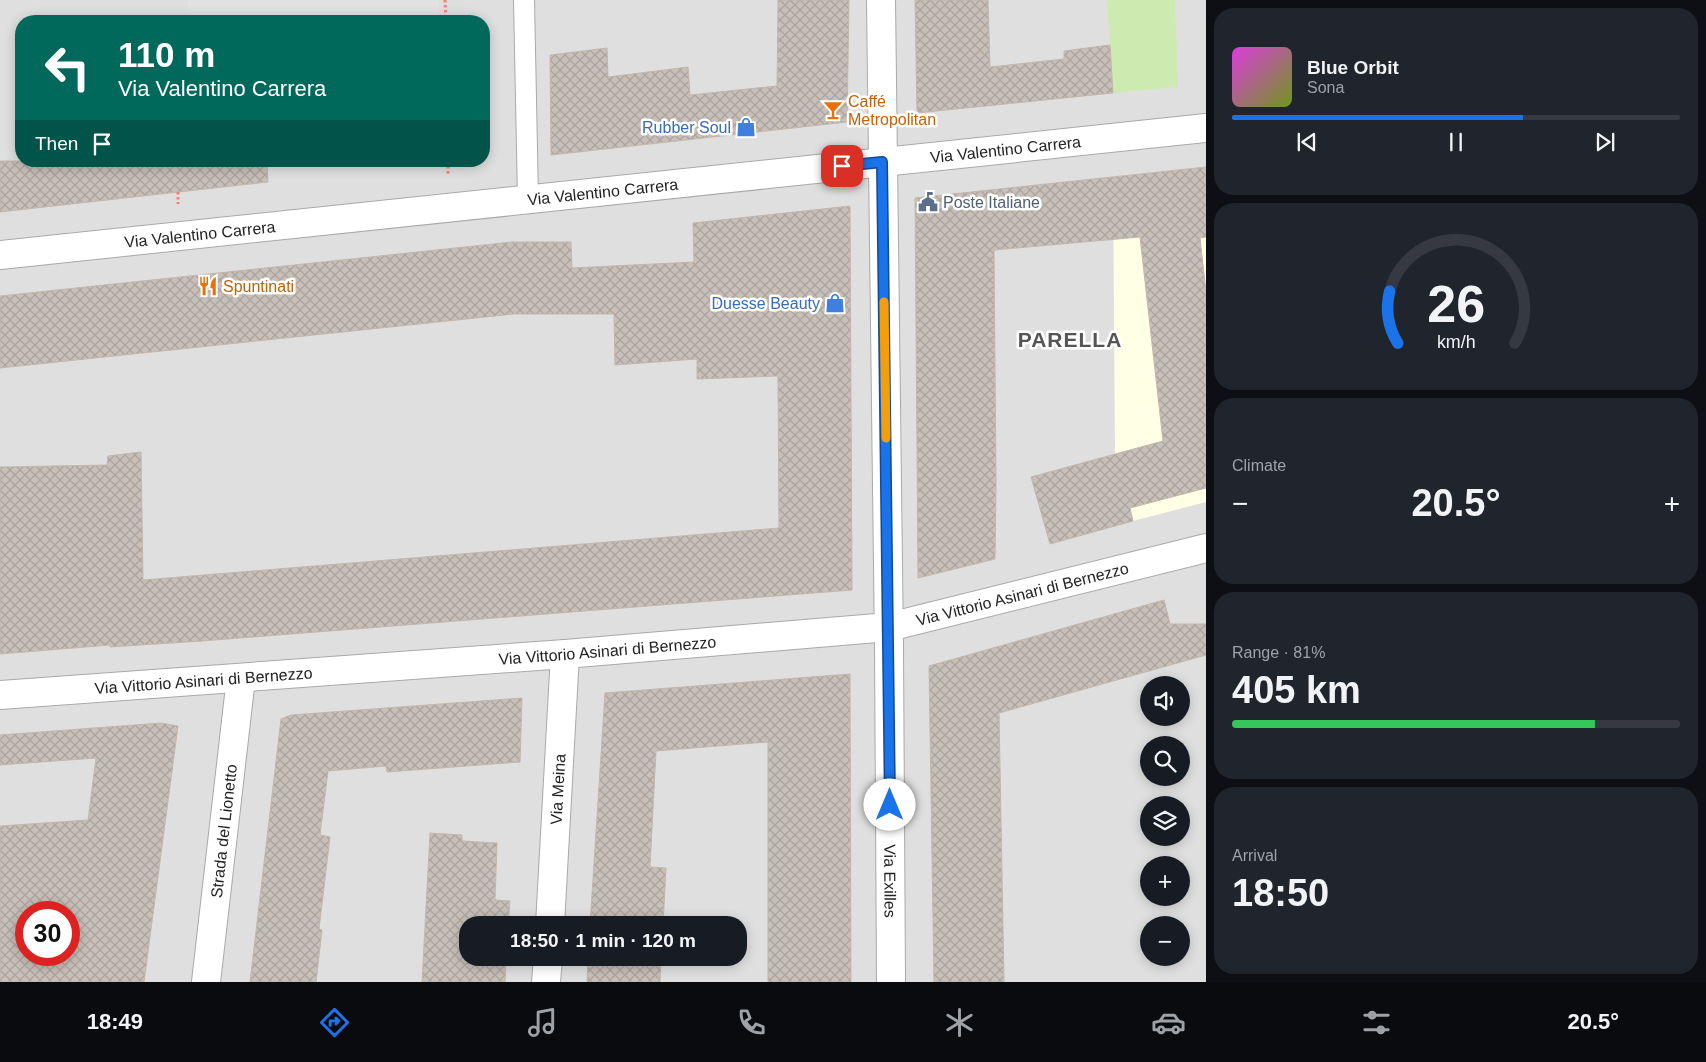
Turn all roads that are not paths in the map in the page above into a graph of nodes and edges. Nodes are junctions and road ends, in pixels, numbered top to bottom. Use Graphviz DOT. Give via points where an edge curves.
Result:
graph roads {
  1 [pos="524,0"];
  2 [pos="881,0"];
  3 [pos="1206,128"];
  4 [pos="882,162"];
  5 [pos="528,200"];
  6 [pos="0,254"];
  7 [pos="1206,548"];
  8 [pos="889,627"];
  9 [pos="565,654"];
  10 [pos="241,678"];
  11 [pos="0,695"];
  12 [pos="550,916"];
  13 [pos="547,966"];
  14 [pos="206,982"];
  15 [pos="546,982"];
  16 [pos="891,982"];
  1 -- 5 [label="lane"];
  2 -- 4 [label="street, Via Exilles"];
  3 -- 4 [label="street, Via Valentino Carrera"];
  4 -- 5 [label="street, Via Valentino Carrera"];
  4 -- 8 [label="street, Via Exilles"];
  5 -- 6 [label="street, Via Valentino Carrera"];
  7 -- 8 [label="street, Via Vittorio Asinari di Bernezzo"];
  8 -- 9 [label="street, Via Vittorio Asinari di Bernezzo"];
  8 -- 16 [label="street, Via Exilles"];
  9 -- 10 [label="street, Via Vittorio Asinari di Bernezzo"];
  9 -- 12 [label="street, Via Meina"];
  10 -- 11 [label="street, Via Vittorio Asinari di Bernezzo"];
  10 -- 14 [label="street, Strada del Lionetto"];
  13 -- 15 [label="street"];
}
